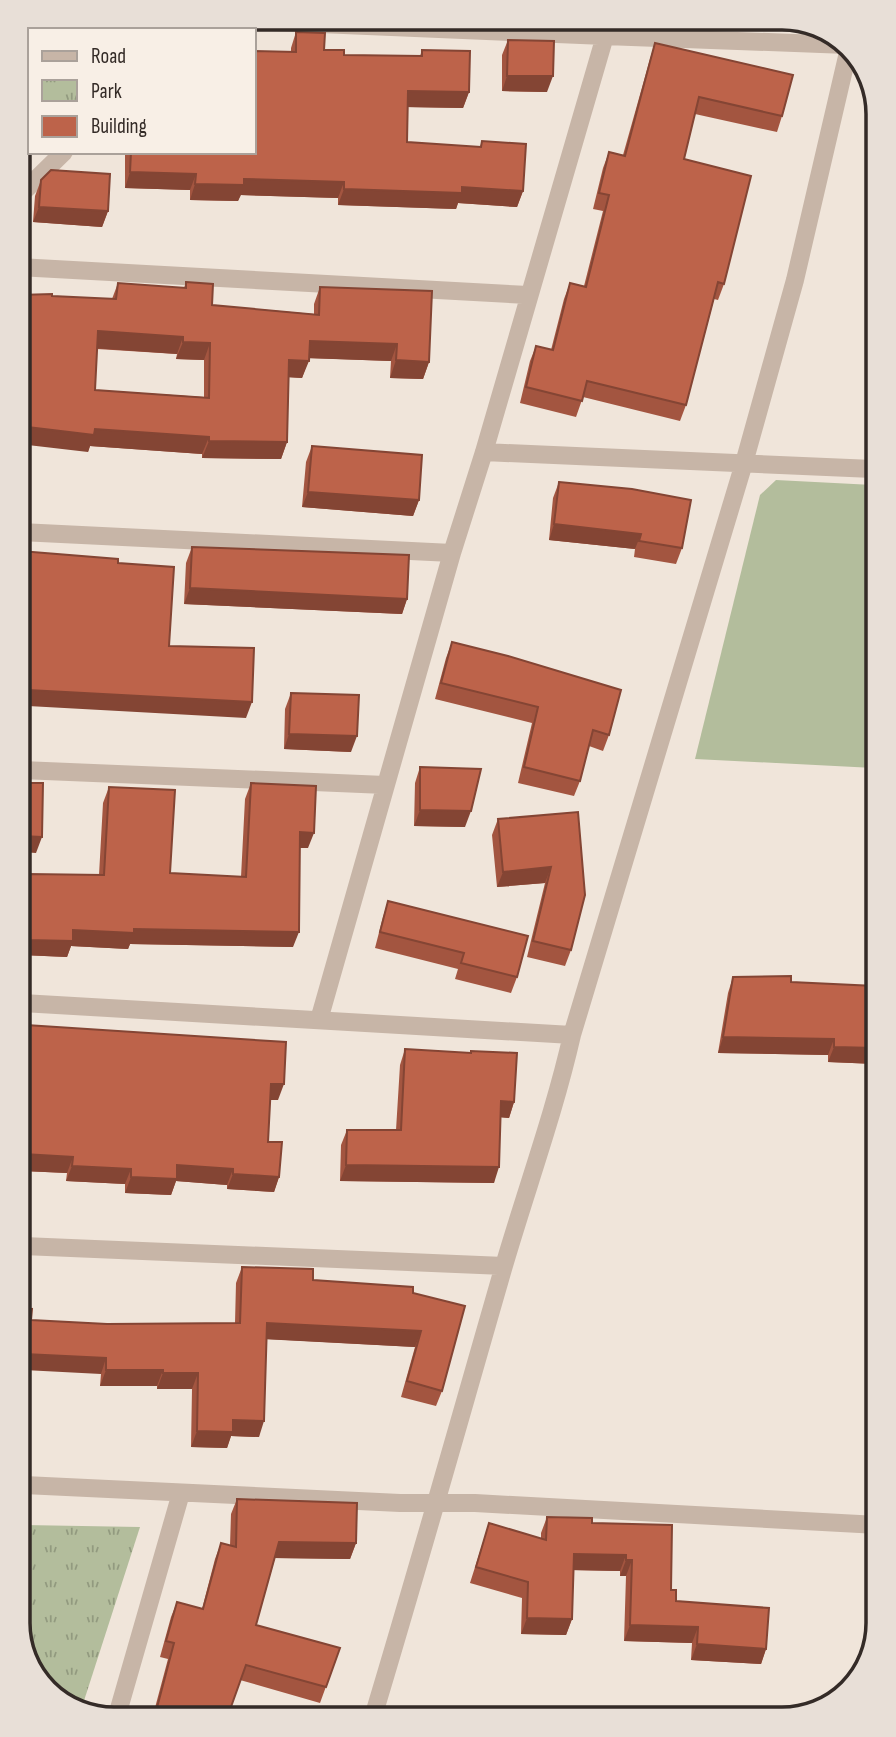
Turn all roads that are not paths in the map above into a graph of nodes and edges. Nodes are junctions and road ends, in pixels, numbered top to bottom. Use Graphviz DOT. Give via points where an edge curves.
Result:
graph roads {
  1 [pos="462,30"];
  2 [pos="605,36"];
  3 [pos="833,46"];
  4 [pos="845,58"];
  5 [pos="62,154"];
  6 [pos="30,185"];
  7 [pos="30,268"];
  8 [pos="528,295"];
  9 [pos="484,453"];
  10 [pos="744,463"];
  11 [pos="866,469"];
  12 [pos="30,533"];
  13 [pos="452,553"];
  14 [pos="30,770"];
  15 [pos="385,785"];
  16 [pos="30,1003"];
  17 [pos="319,1020"];
  18 [pos="572,1035"];
  19 [pos="30,1246"];
  20 [pos="504,1266"];
  21 [pos="30,1485"];
  22 [pos="181,1493"];
  23 [pos="437,1504"];
  24 [pos="866,1524"];
  25 [pos="119,1707"];
  26 [pos="376,1707"];
  1 -- 2 [label="street"];
  2 -- 3 [label="street"];
  2 -- 8 [label="street"];
  4 -- 10 [label="street" via="795,280"];
  5 -- 6 [label="street"];
  7 -- 8 [label="street"];
  8 -- 9 [label="street"];
  9 -- 10 [label="street"];
  9 -- 13 [label="street"];
  10 -- 11 [label="street"];
  10 -- 18 [label="street"];
  12 -- 13 [label="street"];
  13 -- 15 [label="street"];
  14 -- 15 [label="street"];
  15 -- 17 [label="street"];
  16 -- 17 [label="street"];
  17 -- 18 [label="street"];
  18 -- 20 [label="street" via="560,1089"];
  19 -- 20 [label="street"];
  20 -- 23 [label="street"];
  21 -- 22 [label="street"];
  22 -- 23 [label="street"];
  22 -- 25 [label="street"];
  23 -- 24 [label="street"];
  23 -- 26 [label="street"];
}
